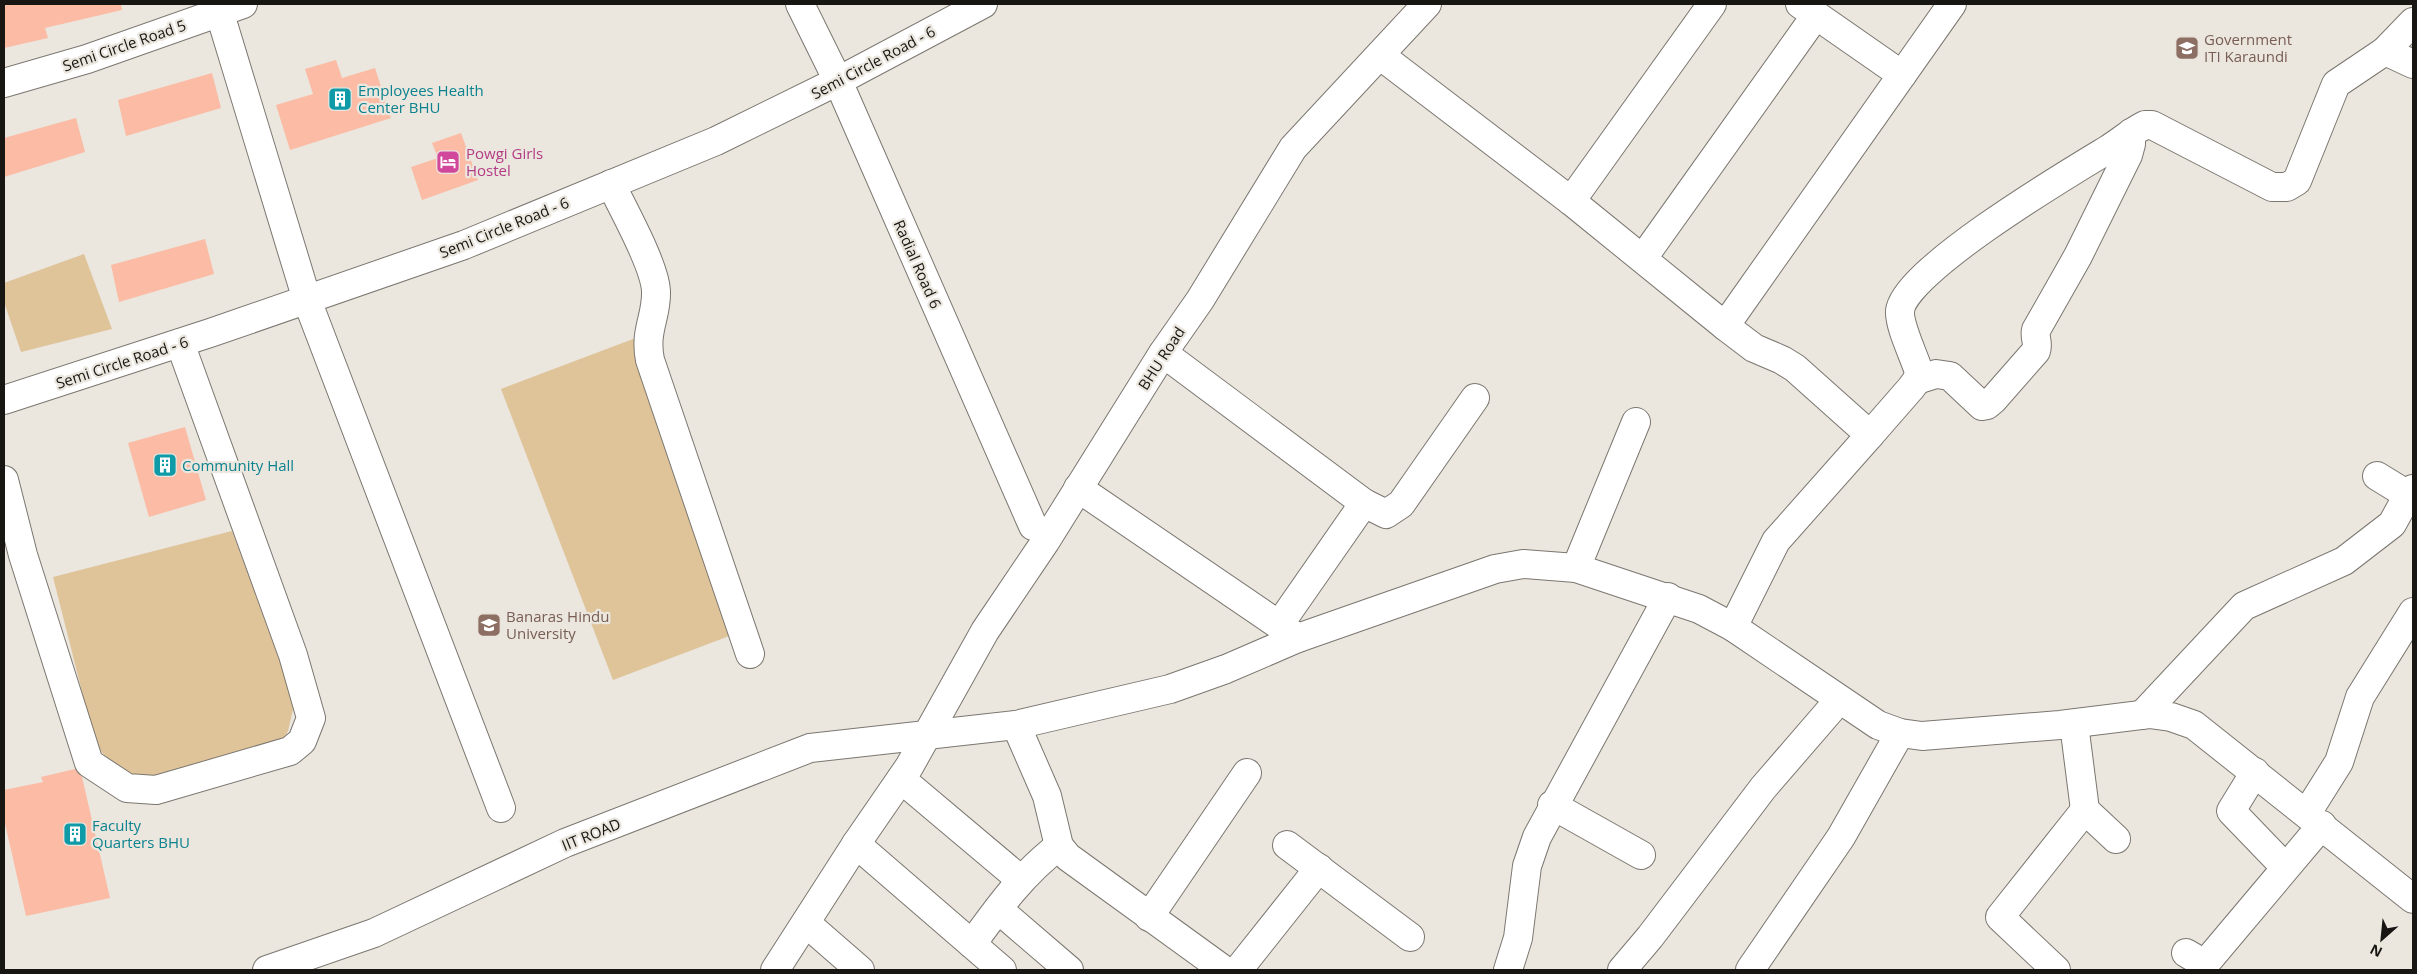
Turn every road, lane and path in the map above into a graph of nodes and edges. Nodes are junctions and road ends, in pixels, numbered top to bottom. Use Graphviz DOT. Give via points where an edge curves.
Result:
graph roads {
  1 [pos="800,4"];
  2 [pos="983,4"];
  3 [pos="1427,4"];
  4 [pos="1712,4"];
  5 [pos="1952,4"];
  6 [pos="226,7"];
  7 [pos="1808,9"];
  8 [pos="2413,22"];
  9 [pos="2386,51"];
  10 [pos="1381,56"];
  11 [pos="2413,64"];
  12 [pos="1902,75"];
  13 [pos="838,81"];
  14 [pos="4,83"];
  15 [pos="2131,133"];
  16 [pos="611,184"];
  17 [pos="1571,201"];
  18 [pos="1643,258"];
  19 [pos="307,300"];
  20 [pos="1725,326"];
  21 [pos="180,343"];
  22 [pos="1163,353"];
  23 [pos="1917,380"];
  24 [pos="1476,398"];
  25 [pos="4,400"];
  26 [pos="1636,422"];
  27 [pos="1870,436"];
  28 [pos="2377,476"];
  29 [pos="4,480"];
  30 [pos="1078,488"];
  31 [pos="2410,492"];
  32 [pos="1364,503"];
  33 [pos="1033,526"];
  34 [pos="1576,568"];
  35 [pos="1668,597"];
  36 [pos="2413,612"];
  37 [pos="1733,627"];
  38 [pos="1288,631"];
  39 [pos="750,654"];
  40 [pos="1839,700"];
  41 [pos="2142,715"];
  42 [pos="2074,724"];
  43 [pos="1016,725"];
  44 [pos="1900,733"];
  45 [pos="926,736"];
  46 [pos="2255,772"];
  47 [pos="1247,773"];
  48 [pos="900,779"];
  49 [pos="1552,805"];
  50 [pos="501,808"];
  51 [pos="2085,810"];
  52 [pos="2314,819"];
  53 [pos="2116,839"];
  54 [pos="856,844"];
  55 [pos="1287,845"];
  56 [pos="1059,846"];
  57 [pos="1641,855"];
  58 [pos="1319,868"];
  59 [pos="2286,868"];
  60 [pos="1021,880"];
  61 [pos="2413,899"];
  62 [pos="998,909"];
  63 [pos="1149,917"];
  64 [pos="806,923"];
  65 [pos="1410,937"];
  66 [pos="972,944"];
  67 [pos="2186,953"];
  68 [pos="267,970"];
  69 [pos="775,970"];
  70 [pos="860,970"];
  71 [pos="1002,970"];
  72 [pos="1069,970"];
  73 [pos="1224,970"];
  74 [pos="1238,970"];
  75 [pos="1508,970"];
  76 [pos="1622,970"];
  77 [pos="1750,970"];
  78 [pos="2056,970"];
  1 -- 13 [label="street, Radial Road 6"];
  2 -- 13 [label="street, Semi Circle Road - 6"];
  3 -- 10 [label="street, BHU Road"];
  4 -- 17 [label="street"];
  5 -- 12 [label="street"];
  6 -- 14 [label="street, Semi Circle Road 5" via="87,59"];
  6 -- 19 [label="street"];
  7 -- 12 [label="street"];
  7 -- 18 [label="street"];
  8 -- 9 [label="street"];
  9 -- 11 [label="street"];
  9 -- 15 [label="street" via="2336,84 2297,181 2287,187 2272,187 2152,125"];
  10 -- 17 [label="street"];
  10 -- 22 [label="street, BHU Road" via="1293,148 1200,300"];
  12 -- 20 [label="street"];
  13 -- 16 [label="street, Semi Circle Road - 6" via="716,141"];
  13 -- 33 [label="street, Radial Road 6"];
  15 -- 23 [label="street" via="1964,242 1911,289 1900,311 1919,372"];
  15 -- 23 [label="street" via="2128,155 2078,256 2036,330 2036,351 1988,406 1982,406 1950,376 1944,374"];
  16 -- 19 [label="street, Semi Circle Road - 6" via="464,245"];
  16 -- 39 [label="street" via="652,272 656,291 647,343 650,360"];
  17 -- 18 [label="street"];
  18 -- 20 [label="street"];
  19 -- 21 [label="street, Semi Circle Road - 6"];
  19 -- 50 [label="street"];
  20 -- 27 [label="street" via="1754,348 1795,368"];
  21 -- 25 [label="street, Semi Circle Road - 6"];
  21 -- 29 [label="street" via="293,655 311,718 302,740 290,751 156,790 128,788 89,763"];
  22 -- 30 [label="street, BHU Road"];
  22 -- 32 [label="street"];
  23 -- 27 [label="street"];
  24 -- 32 [label="street" via="1402,504 1386,514"];
  26 -- 34 [label="street"];
  27 -- 37 [label="street" via="1776,541"];
  28 -- 31 [label="street"];
  30 -- 38 [label="street"];
  30 -- 45 [label="street, BHU Road" via="985,632"];
  31 -- 41 [label="street" via="2392,524 2344,562 2244,606"];
  32 -- 38 [label="street"];
  34 -- 35 [label="street, IIT ROAD"];
  34 -- 38 [label="street, IIT ROAD" via="1523,564 1495,569"];
  35 -- 37 [label="street, IIT ROAD"];
  35 -- 49 [label="street"];
  36 -- 52 [label="street" via="2360,697 2339,762"];
  37 -- 40 [label="street, IIT ROAD"];
  38 -- 43 [label="street, IIT ROAD" via="1226,669 1170,688"];
  40 -- 44 [label="street, IIT ROAD" via="1878,725"];
  40 -- 76 [label="street" via="1763,788"];
  41 -- 42 [label="street, IIT ROAD"];
  41 -- 46 [label="street, IIT ROAD" via="2171,717 2194,725"];
  42 -- 44 [label="street, IIT ROAD" via="1922,736"];
  42 -- 51 [label="street"];
  43 -- 45 [label="street, IIT ROAD"];
  43 -- 56 [label="street" via="1047,796"];
  44 -- 77 [label="street" via="1841,837"];
  45 -- 48 [label="street, BHU Road"];
  45 -- 68 [label="street, IIT ROAD" via="810,748 565,843 374,933"];
  46 -- 52 [label="street, IIT ROAD"];
  46 -- 59 [label="street" via="2231,811"];
  47 -- 63 [label="street"];
  48 -- 54 [label="street, BHU Road"];
  48 -- 60 [label="street"];
  49 -- 57 [label="street"];
  49 -- 75 [label="street" via="1526,866 1518,938"];
  51 -- 53 [label="street"];
  51 -- 78 [label="street" via="2000,917"];
  52 -- 59 [label="street"];
  52 -- 61 [label="street, IIT ROAD"];
  54 -- 64 [label="street, BHU Road"];
  54 -- 66 [label="street"];
  55 -- 58 [label="street"];
  56 -- 60 [label="street"];
  56 -- 63 [label="street" via="1068,857"];
  58 -- 65 [label="street"];
  58 -- 74 [label="street"];
  59 -- 67 [label="street" via="2205,964"];
  60 -- 62 [label="street"];
  62 -- 66 [label="street"];
  62 -- 72 [label="street"];
  63 -- 73 [label="street"];
  64 -- 69 [label="street, BHU Road"];
  64 -- 70 [label="street"];
  66 -- 71 [label="street"];
}
